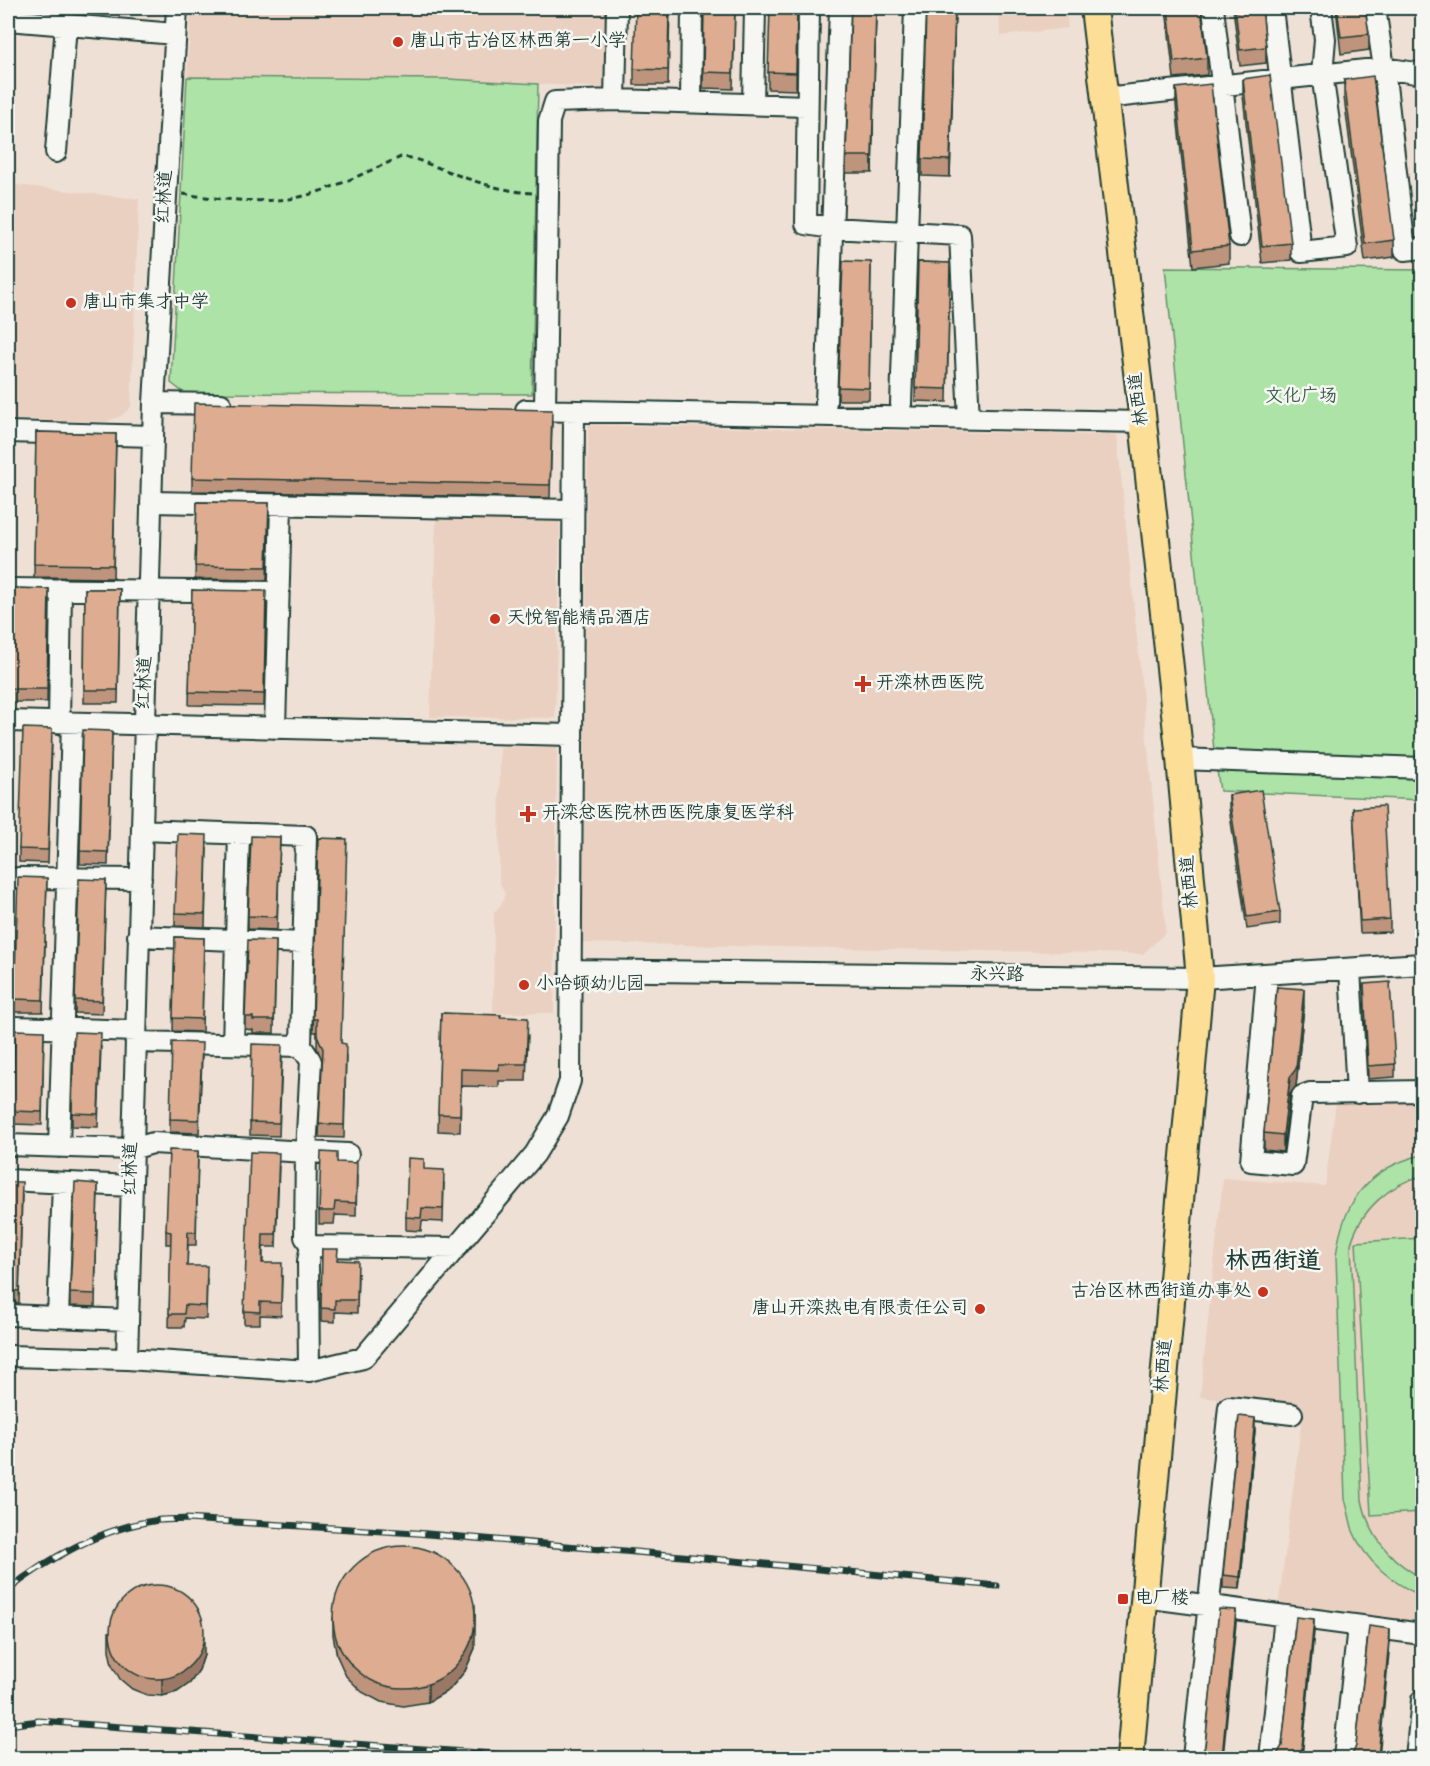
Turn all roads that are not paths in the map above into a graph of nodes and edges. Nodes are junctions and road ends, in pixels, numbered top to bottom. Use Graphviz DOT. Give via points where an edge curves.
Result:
graph roads {
  1 [pos="177,8"];
  2 [pos="617,8"];
  3 [pos="692,8"];
  4 [pos="754,8"];
  5 [pos="809,8"];
  6 [pos="840,8"];
  7 [pos="915,8"];
  8 [pos="1094,8"];
  9 [pos="1213,8"];
  10 [pos="1272,8"];
  11 [pos="1321,8"];
  12 [pos="1375,8"];
  13 [pos="8,21"];
  14 [pos="66,25"];
  15 [pos="175,34"];
  16 [pos="1384,68"];
  17 [pos="1322,74"];
  18 [pos="1422,74"];
  19 [pos="1281,78"];
  20 [pos="1222,85"];
  21 [pos="1104,98"];
  22 [pos="615,100"];
  23 [pos="691,102"];
  24 [pos="753,104"];
  25 [pos="807,106"];
  26 [pos="56,152"];
  27 [pos="832,228"];
  28 [pos="908,233"];
  29 [pos="1240,236"];
  30 [pos="1422,248"];
  31 [pos="154,403"];
  32 [pos="237,404"];
  33 [pos="826,404"];
  34 [pos="901,404"];
  35 [pos="510,410"];
  36 [pos="545,410"];
  37 [pos="574,411"];
  38 [pos="969,419"];
  39 [pos="1143,422"];
  40 [pos="8,432"];
  41 [pos="153,436"];
  42 [pos="151,502"];
  43 [pos="281,504"];
  44 [pos="573,510"];
  45 [pos="8,589"];
  46 [pos="61,589"];
  47 [pos="149,590"];
  48 [pos="278,592"];
  49 [pos="8,722"];
  50 [pos="66,723"];
  51 [pos="145,725"];
  52 [pos="274,728"];
  53 [pos="572,735"];
  54 [pos="1180,759"];
  55 [pos="1422,768"];
  56 [pos="142,830"];
  57 [pos="239,834"];
  58 [pos="18,878"];
  59 [pos="68,878"];
  60 [pos="141,879"];
  61 [pos="138,936"];
  62 [pos="236,940"];
  63 [pos="303,943"];
  64 [pos="1422,964"];
  65 [pos="1350,969"];
  66 [pos="572,970"];
  67 [pos="1267,974"];
  68 [pos="1200,978"];
  69 [pos="15,1028"];
  70 [pos="63,1029"];
  71 [pos="136,1036"];
  72 [pos="233,1044"];
  73 [pos="301,1046"];
  74 [pos="1422,1091"];
  75 [pos="1357,1093"];
  76 [pos="8,1145"];
  77 [pos="59,1147"];
  78 [pos="132,1149"];
  79 [pos="306,1152"];
  80 [pos="348,1154"];
  81 [pos="8,1180"];
  82 [pos="63,1183"];
  83 [pos="131,1186"];
  84 [pos="311,1246"];
  85 [pos="456,1248"];
  86 [pos="8,1315"];
  87 [pos="58,1317"];
  88 [pos="128,1320"];
  89 [pos="8,1356"];
  90 [pos="127,1359"];
  91 [pos="309,1371"];
  92 [pos="1292,1414"];
  93 [pos="1144,1597"];
  94 [pos="1208,1606"];
  95 [pos="1285,1616"];
  96 [pos="1358,1626"];
  97 [pos="1422,1635"];
  98 [pos="1422,1700"];
  99 [pos="1130,1758"];
  100 [pos="1193,1758"];
  101 [pos="1270,1758"];
  102 [pos="1344,1758"];
  103 [pos="1416,1758"];
  1 -- 15 [label="street, 红林道"];
  2 -- 22 [label="street"];
  3 -- 23 [label="street"];
  4 -- 24 [label="street"];
  5 -- 25 [label="street"];
  6 -- 27 [label="street"];
  7 -- 28 [label="street"];
  8 -- 21 [label="main road, 林西道"];
  9 -- 20 [label="street"];
  10 -- 19 [label="street"];
  11 -- 17 [label="street"];
  12 -- 16 [label="street"];
  13 -- 14 [label="street"];
  14 -- 15 [label="street"];
  14 -- 26 [label="street"];
  15 -- 31 [label="street, 红林道"];
  16 -- 17 [label="street"];
  16 -- 18 [label="street"];
  16 -- 30 [label="street" via="1405,250"];
  17 -- 19 [label="street"];
  17 -- 19 [label="street" via="1347,247 1301,252"];
  19 -- 20 [label="street"];
  20 -- 21 [label="street"];
  20 -- 29 [label="street"];
  21 -- 39 [label="main road, 林西道"];
  22 -- 23 [label="street"];
  22 -- 36 [label="street" via="555,102 549,121"];
  23 -- 24 [label="street"];
  24 -- 25 [label="street"];
  25 -- 27 [label="street" via="806,224"];
  27 -- 28 [label="street"];
  27 -- 33 [label="street"];
  28 -- 34 [label="street"];
  28 -- 38 [label="street" via="960,235"];
  31 -- 32 [label="street"];
  31 -- 41 [label="street, 红林道"];
  35 -- 36 [label="street"];
  36 -- 37 [label="street"];
  37 -- 38 [label="street"];
  37 -- 44 [label="street"];
  38 -- 39 [label="street"];
  39 -- 54 [label="main road, 林西道"];
  40 -- 41 [label="street"];
  41 -- 42 [label="street, 红林道"];
  42 -- 43 [label="street"];
  42 -- 47 [label="street, 红林道"];
  43 -- 44 [label="street"];
  43 -- 48 [label="street"];
  44 -- 53 [label="street"];
  45 -- 46 [label="street"];
  46 -- 47 [label="street"];
  46 -- 50 [label="street"];
  47 -- 48 [label="street"];
  47 -- 51 [label="street, 红林道"];
  48 -- 52 [label="street"];
  49 -- 50 [label="street"];
  50 -- 51 [label="street"];
  50 -- 59 [label="street"];
  51 -- 52 [label="street"];
  51 -- 56 [label="street, 红林道"];
  52 -- 53 [label="street"];
  53 -- 66 [label="street"];
  54 -- 55 [label="street"];
  54 -- 68 [label="main road, 林西道"];
  56 -- 57 [label="street"];
  56 -- 60 [label="street, 红林道"];
  57 -- 62 [label="street"];
  57 -- 63 [label="street" via="306,836"];
  58 -- 59 [label="street"];
  59 -- 60 [label="street"];
  59 -- 70 [label="street"];
  60 -- 61 [label="street, 红林道"];
  61 -- 62 [label="street"];
  61 -- 71 [label="street, 红林道"];
  62 -- 63 [label="street"];
  62 -- 72 [label="street"];
  63 -- 73 [label="street"];
  64 -- 65 [label="street, 永兴路"];
  65 -- 67 [label="street, 永兴路"];
  65 -- 75 [label="street"];
  66 -- 68 [label="street, 永兴路"];
  66 -- 85 [label="street" via="570,1081 558,1116 535,1154"];
  67 -- 68 [label="street, 永兴路"];
  67 -- 75 [label="street" via="1251,1161 1293,1165 1302,1096"];
  68 -- 93 [label="main road, 林西道"];
  69 -- 70 [label="street"];
  70 -- 71 [label="street"];
  70 -- 77 [label="street"];
  71 -- 72 [label="street"];
  71 -- 78 [label="street, 红林道"];
  72 -- 73 [label="street"];
  73 -- 79 [label="street" via="311,1061"];
  74 -- 75 [label="street"];
  76 -- 77 [label="street"];
  77 -- 78 [label="street"];
  78 -- 79 [label="street" via="153,1143"];
  78 -- 83 [label="street, 红林道"];
  79 -- 80 [label="street"];
  79 -- 84 [label="street" via="305,1237"];
  81 -- 82 [label="street"];
  82 -- 83 [label="street"];
  82 -- 87 [label="street"];
  83 -- 88 [label="street, 红林道"];
  84 -- 85 [label="street"];
  84 -- 91 [label="street"];
  85 -- 91 [label="street" via="363,1358"];
  86 -- 87 [label="street"];
  87 -- 88 [label="street"];
  88 -- 90 [label="street, 红林道"];
  89 -- 90 [label="street"];
  90 -- 91 [label="street"];
  92 -- 94 [label="street" via="1229,1407"];
  93 -- 94 [label="street"];
  93 -- 99 [label="main road, 林西道"];
  94 -- 95 [label="street"];
  94 -- 100 [label="street"];
  95 -- 96 [label="street"];
  95 -- 101 [label="street"];
  96 -- 97 [label="street"];
  96 -- 102 [label="street"];
  98 -- 103 [label="street"];
}
